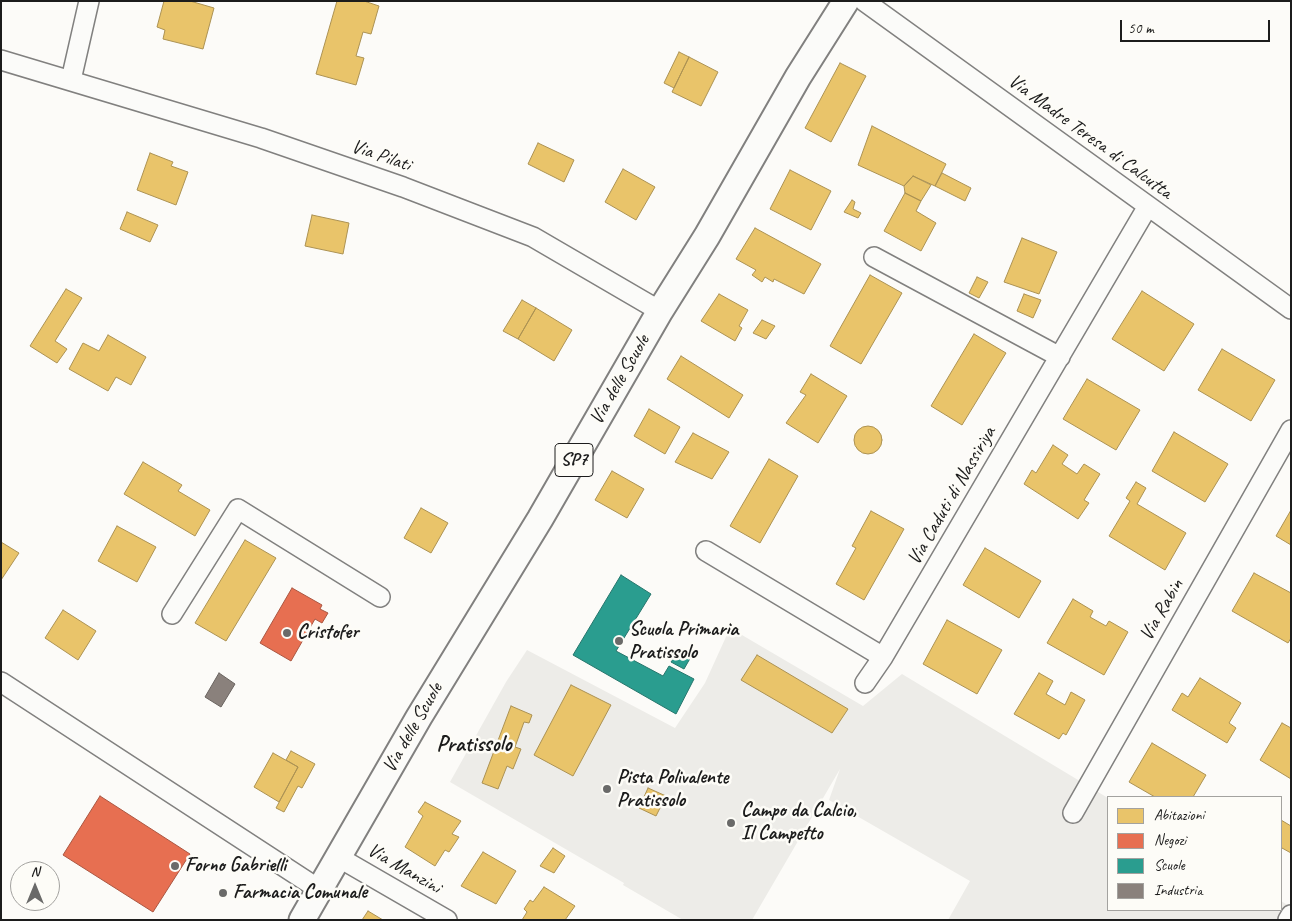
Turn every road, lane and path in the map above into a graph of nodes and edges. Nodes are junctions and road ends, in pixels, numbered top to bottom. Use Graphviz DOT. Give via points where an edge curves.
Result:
graph roads {
  1 [pos="89,1"];
  2 [pos="846,1"];
  3 [pos="864,1"];
  4 [pos="1,60"];
  5 [pos="71,80"];
  6 [pos="1148,206"];
  7 [pos="874,257"];
  8 [pos="1291,309"];
  9 [pos="660,311"];
  10 [pos="1060,357"];
  11 [pos="1291,430"];
  12 [pos="706,551"];
  13 [pos="380,597"];
  14 [pos="172,614"];
  15 [pos="883,657"];
  16 [pos="1,682"];
  17 [pos="865,683"];
  18 [pos="1073,813"];
  19 [pos="338,857"];
  20 [pos="320,890"];
  21 [pos="1291,915"];
  22 [pos="302,920"];
  23 [pos="447,920"];
  24 [pos="1288,920"];
  1 -- 5 [label="street"];
  2 -- 9 [label="main road, Via delle Scuole / SP7"];
  3 -- 6 [label="street, Via Madre Teresa di Calcutta"];
  4 -- 5 [label="street, Via Pilati"];
  5 -- 9 [label="street, Via Pilati" via="261,138 533,236"];
  6 -- 8 [label="street, Via Madre Teresa di Calcutta"];
  6 -- 10 [label="street, Via Caduti di Nassiriya"];
  7 -- 10 [label="street"];
  9 -- 19 [label="main road, Via delle Scuole / SP7"];
  10 -- 15 [label="street, Via Caduti di Nassiriya"];
  11 -- 18 [label="street, Via Rabin"];
  12 -- 15 [label="street"];
  13 -- 14 [label="street" via="238,509"];
  15 -- 17 [label="street, Via Caduti di Nassiriya"];
  16 -- 20 [label="street"];
  19 -- 20 [label="main road, Via delle Scuole / SP7"];
  19 -- 23 [label="street, Via Manzini"];
  20 -- 22 [label="main road, Via delle Scuole / SP7"];
  21 -- 24 [label="street"];
}
